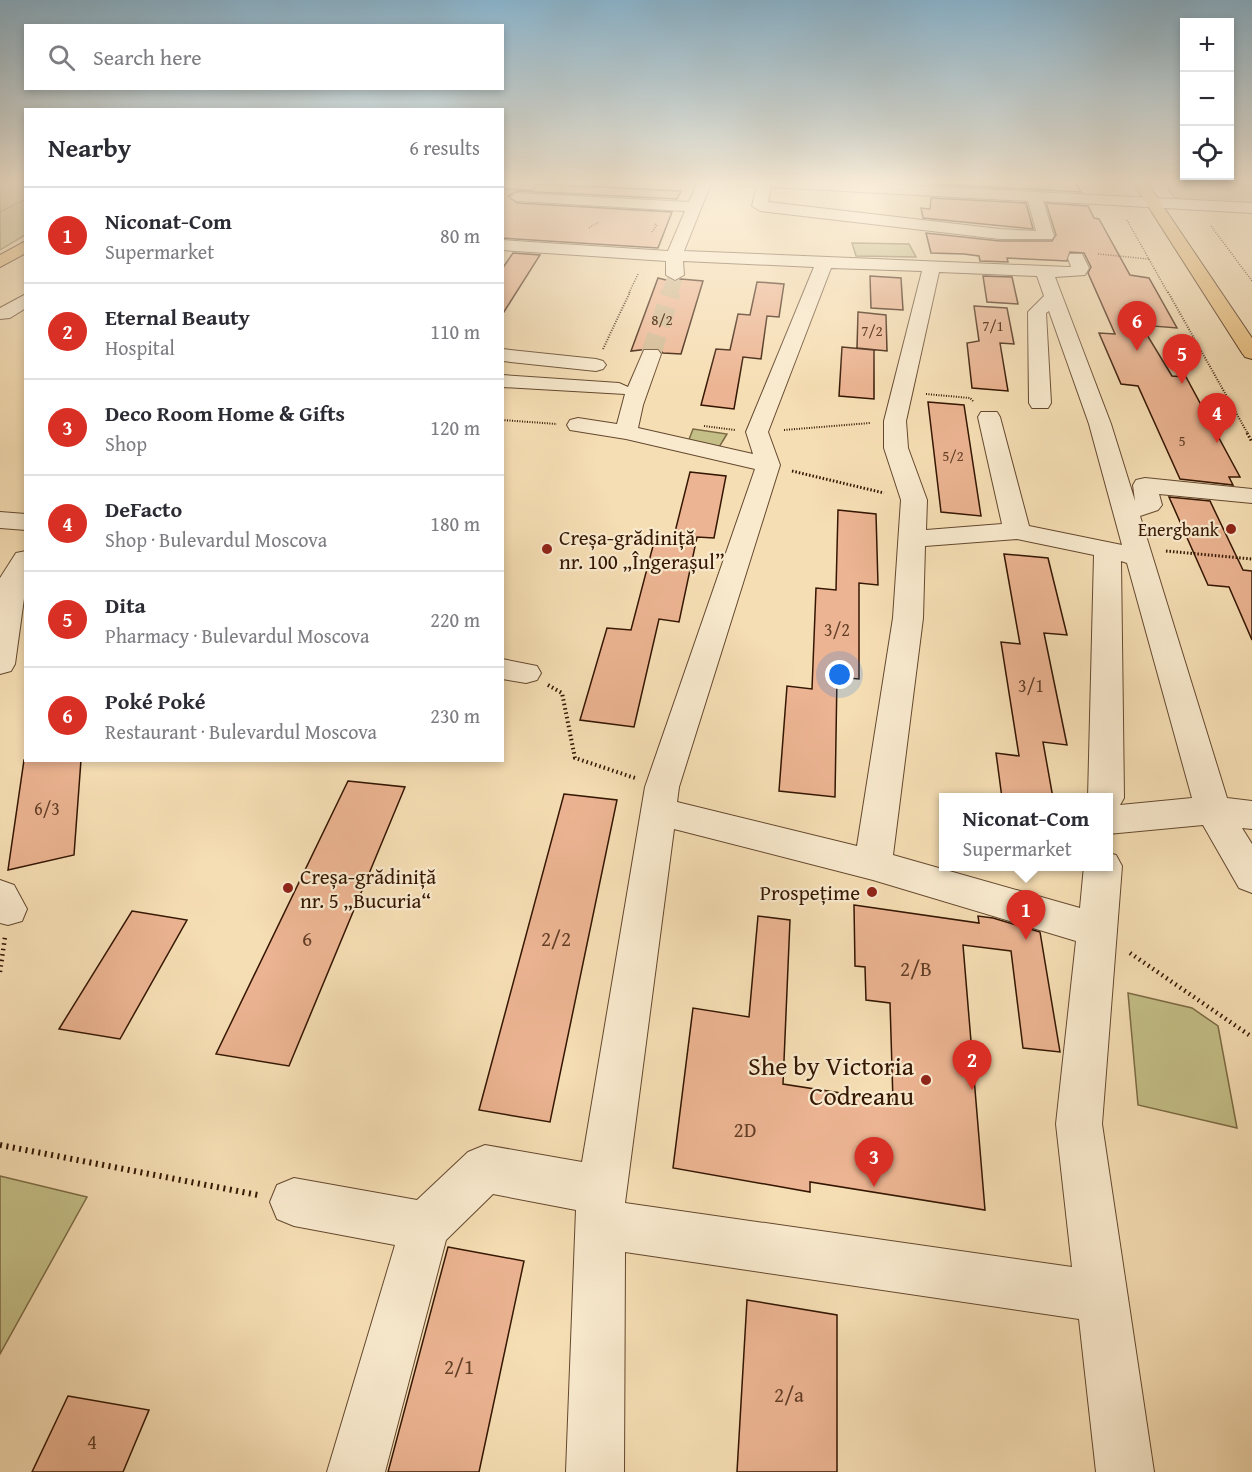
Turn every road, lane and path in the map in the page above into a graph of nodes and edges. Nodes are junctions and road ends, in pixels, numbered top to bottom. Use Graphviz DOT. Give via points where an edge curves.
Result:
graph roads {
  1 [pos="20,250"];
  2 [pos="573,250"];
  3 [pos="676,250"];
  4 [pos="992,250"];
  5 [pos="1010,250"];
  6 [pos="1144,250"];
  7 [pos="1184,250"];
  8 [pos="1229,250"];
  9 [pos="1004,252"];
  10 [pos="653,255"];
  11 [pos="674,256"];
  12 [pos="1084,256"];
  13 [pos="1149,259"];
  14 [pos="825,261"];
  15 [pos="0,262"];
  16 [pos="932,265"];
  17 [pos="1044,271"];
  18 [pos="675,278"];
  19 [pos="1252,281"];
  20 [pos="1054,297"];
  21 [pos="24,300"];
  22 [pos="1,314"];
  23 [pos="24,316"];
  24 [pos="1252,353"];
  25 [pos="651,354"];
  26 [pos="504,356"];
  27 [pos="596,365"];
  28 [pos="504,381"];
  29 [pos="619,389"];
  30 [pos="902,391"];
  31 [pos="1040,403"];
  32 [pos="989,417"];
  33 [pos="504,420"];
  34 [pos="895,422"];
  35 [pos="695,424"];
  36 [pos="578,426"];
  37 [pos="626,432"];
  38 [pos="1252,442"];
  39 [pos="763,449"];
  40 [pos="1252,496"];
  41 [pos="914,500"];
  42 [pos="1125,512"];
  43 [pos="0,520"];
  44 [pos="24,522"];
  45 [pos="1017,531"];
  46 [pos="912,538"];
  47 [pos="1107,552"];
  48 [pos="1173,552"];
  49 [pos="1139,557"];
  50 [pos="1252,559"];
  51 [pos="14,570"];
  52 [pos="9,656"];
  53 [pos="514,671"];
  54 [pos="1106,793"];
  55 [pos="661,799"];
  56 [pos="1213,810"];
  57 [pos="1252,815"];
  58 [pos="1113,820"];
  59 [pos="873,865"];
  60 [pos="1103,871"];
  61 [pos="1252,877"];
  62 [pos="1097,930"];
  63 [pos="1252,1037"];
  64 [pos="0,1145"];
  65 [pos="294,1203"];
  66 [pos="601,1207"];
  67 [pos="425,1226"];
  68 [pos="1102,1297"];
  69 [pos="356,1472"];
  70 [pos="595,1472"];
  71 [pos="1125,1472"];
  1 -- 15 [label="main road"];
  2 -- 10 [label="street"];
  3 -- 11 [label="street"];
  4 -- 9 [label="street"];
  5 -- 9 [label="street"];
  6 -- 13 [label="path"];
  7 -- 24 [label="main road"];
  8 -- 19 [label="path"];
  9 -- 16 [label="street"];
  9 -- 17 [label="street"];
  10 -- 11 [label="street"];
  10 -- 27 [label="path" via="634,279"];
  11 -- 14 [label="street" via="749,251"];
  11 -- 18 [label="street"];
  12 -- 13 [label="path"];
  12 -- 17 [label="street" via="1079,271"];
  13 -- 38 [label="path"];
  14 -- 16 [label="street"];
  14 -- 39 [label="street"];
  16 -- 30 [label="street"];
  17 -- 20 [label="street"];
  20 -- 31 [label="street" via="1037,312"];
  20 -- 42 [label="street" via="1100,424"];
  21 -- 22 [label="street"];
  22 -- 23 [label="street"];
  25 -- 37 [label="street"];
  26 -- 27 [label="street"];
  28 -- 29 [label="street"];
  30 -- 32 [label="path" via="970,398"];
  30 -- 34 [label="street"];
  32 -- 45 [label="street"];
  33 -- 36 [label="path"];
  34 -- 39 [label="path"];
  34 -- 41 [label="street" via="896,448"];
  35 -- 39 [label="path"];
  36 -- 37 [label="street"];
  37 -- 39 [label="street"];
  39 -- 41 [label="path"];
  39 -- 55 [label="street"];
  40 -- 42 [label="street" via="1145,485 1149,505"];
  41 -- 46 [label="street"];
  42 -- 49 [label="street"];
  43 -- 44 [label="street"];
  45 -- 46 [label="street"];
  45 -- 47 [label="street"];
  46 -- 59 [label="street" via="908,618"];
  47 -- 49 [label="street"];
  47 -- 54 [label="street"];
  48 -- 50 [label="path"];
  49 -- 56 [label="street"];
  51 -- 52 [label="street" via="5,610"];
  53 -- 55 [label="path" via="562,693 576,758"];
  55 -- 59 [label="street"];
  55 -- 66 [label="street"];
  56 -- 57 [label="street"];
  56 -- 58 [label="street"];
  56 -- 61 [label="street"];
  59 -- 62 [label="street"];
  60 -- 62 [label="street"];
  62 -- 63 [label="path"];
  62 -- 68 [label="street" via="1079,1124"];
  64 -- 65 [label="path"];
  65 -- 67 [label="street"];
  66 -- 67 [label="street" via="485,1169"];
  66 -- 68 [label="street"];
  66 -- 70 [label="street"];
  67 -- 69 [label="street"];
  68 -- 71 [label="street"];
}
